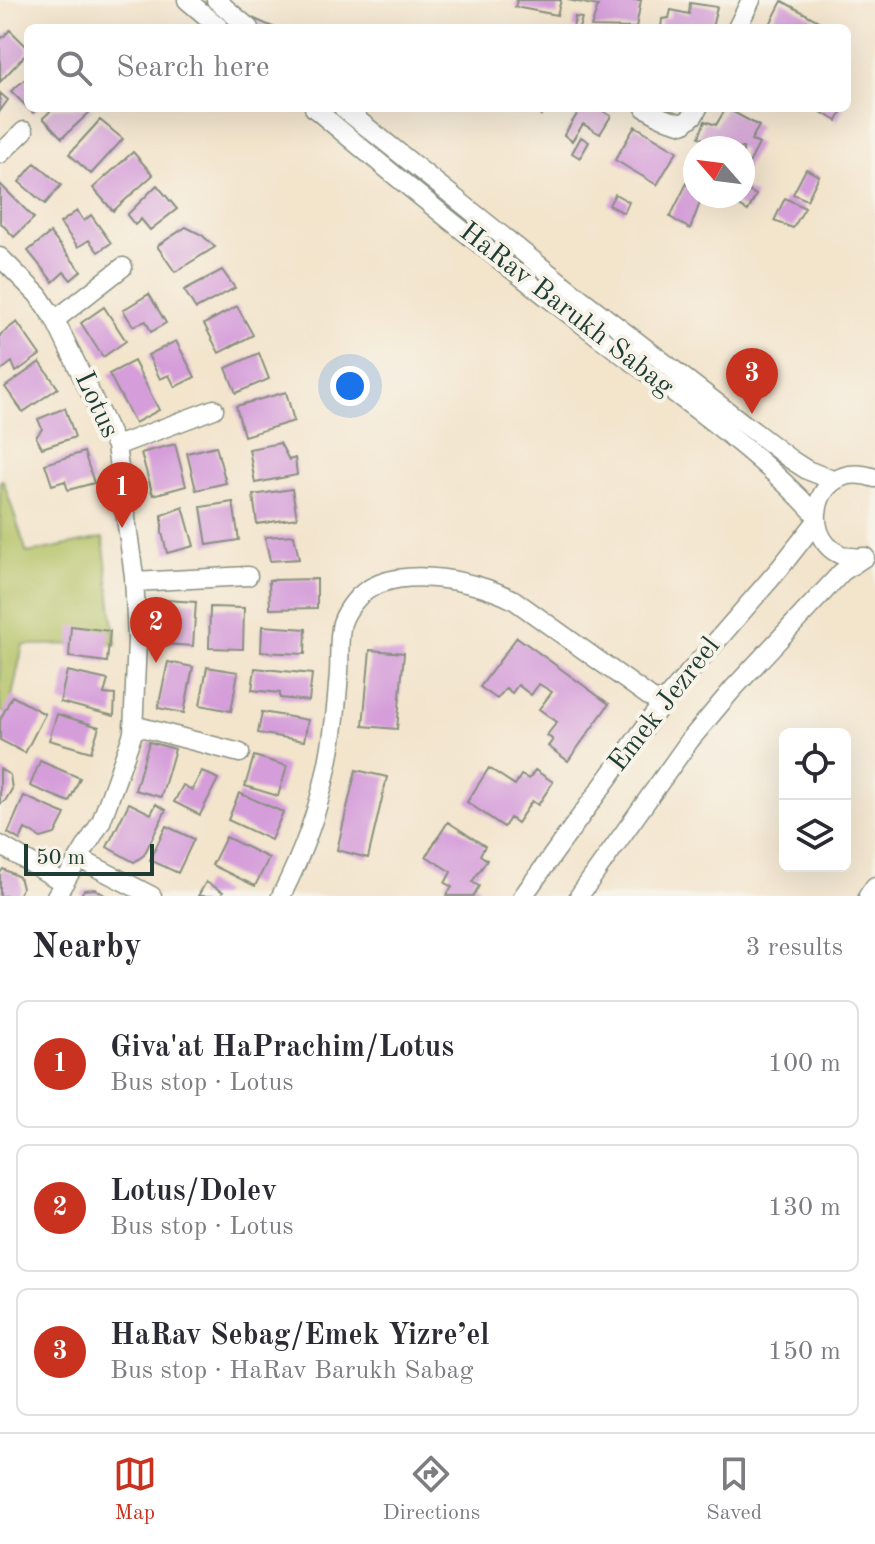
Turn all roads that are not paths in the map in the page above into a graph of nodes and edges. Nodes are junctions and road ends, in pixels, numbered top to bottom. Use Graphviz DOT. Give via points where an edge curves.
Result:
graph roads {
  1 [pos="187,0"];
  2 [pos="216,0"];
  3 [pos="751,0"];
  4 [pos="215,24"];
  5 [pos="244,24"];
  6 [pos="739,24"];
  7 [pos="319,112"];
  8 [pos="348,112"];
  9 [pos="652,112"];
  10 [pos="696,112"];
  11 [pos="24,131"];
  12 [pos="0,154"];
  13 [pos="0,257"];
  14 [pos="123,267"];
  15 [pos="55,320"];
  16 [pos="214,409"];
  17 [pos="116,446"];
  18 [pos="871,472"];
  19 [pos="835,481"];
  20 [pos="816,519"];
  21 [pos="871,557"];
  22 [pos="248,576"];
  23 [pos="134,582"];
  24 [pos="661,705"];
  25 [pos="133,725"];
  26 [pos="240,753"];
  27 [pos="0,845"];
  28 [pos="80,859"];
  29 [pos="875,886"];
  30 [pos="60,890"];
  31 [pos="152,896"];
  32 [pos="281,896"];
  33 [pos="523,896"];
  34 [pos="579,896"];
  35 [pos="868,896"];
  1 -- 4 [label="street"];
  2 -- 5 [label="street"];
  3 -- 6 [label="street"];
  7 -- 20 [label="street, HaRav Barukh Sabag" via="741,445 784,481"];
  8 -- 19 [label="street, HaRav Barukh Sabag" via="778,450"];
  9 -- 10 [label="street" via="683,124"];
  11 -- 12 [label="street"];
  13 -- 15 [label="street, Lotus"];
  14 -- 15 [label="street"];
  15 -- 17 [label="street, Lotus"];
  16 -- 17 [label="street"];
  17 -- 23 [label="street, Lotus"];
  18 -- 19 [label="street"];
  19 -- 20 [label="street, Emek Jezreel" via="821,496"];
  20 -- 21 [label="street, HaRav Barukh Sabag" via="832,550 850,558"];
  20 -- 24 [label="street, Emek Jezreel"];
  21 -- 34 [label="street, Emek Jezreel" via="831,582 732,690"];
  22 -- 23 [label="street"];
  23 -- 25 [label="street, Lotus"];
  24 -- 32 [label="street" via="494,590 413,578 390,578 368,587 342,623 327,766 312,821"];
  24 -- 33 [label="street, Emek Jezreel"];
  25 -- 26 [label="street"];
  25 -- 28 [label="street, Lotus" via="101,822"];
  27 -- 30 [label="street"];
  28 -- 30 [label="street, Lotus"];
  28 -- 31 [label="street"];
  29 -- 35 [label="street"];
}
